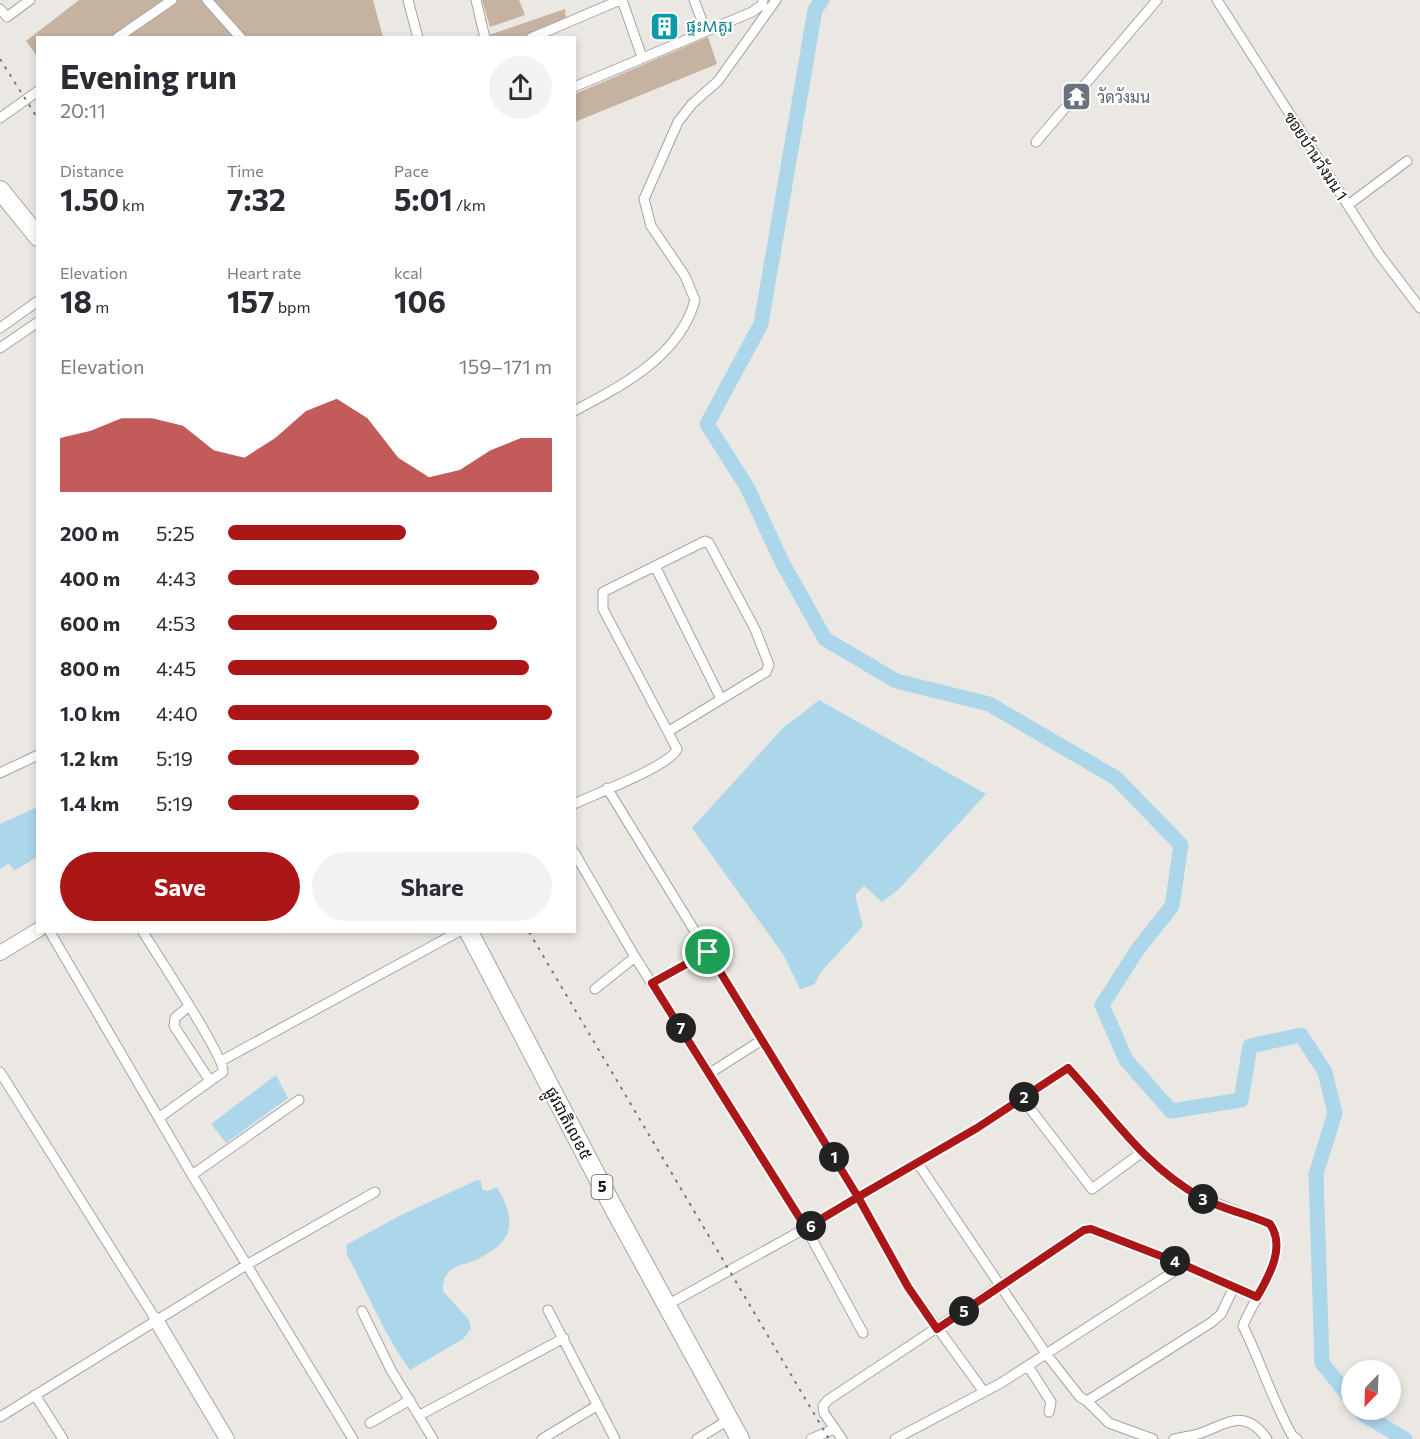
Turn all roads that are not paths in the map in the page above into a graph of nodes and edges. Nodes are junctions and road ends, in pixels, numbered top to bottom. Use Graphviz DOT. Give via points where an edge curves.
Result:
graph roads {
  1 [pos="30,0"];
  2 [pos="172,0"];
  3 [pos="207,0"];
  4 [pos="408,0"];
  5 [pos="476,0"];
  6 [pos="621,0"];
  7 [pos="694,0"];
  8 [pos="763,0"];
  9 [pos="776,0"];
  10 [pos="1157,0"];
  11 [pos="1217,0"];
  12 [pos="0,9"];
  13 [pos="706,31"];
  14 [pos="120,36"];
  15 [pos="239,36"];
  16 [pos="417,36"];
  17 [pos="485,36"];
  18 [pos="536,36"];
  19 [pos="642,57"];
  20 [pos="576,86"];
  21 [pos="36,92"];
  22 [pos="0,118"];
  23 [pos="1036,142"];
  24 [pos="1407,161"];
  25 [pos="0,190"];
  26 [pos="1348,205"];
  27 [pos="36,235"];
  28 [pos="36,302"];
  29 [pos="1420,308"];
  30 [pos="36,323"];
  31 [pos="0,328"];
  32 [pos="0,348"];
  33 [pos="576,410"];
  34 [pos="656,566"];
  35 [pos="721,699"];
  36 [pos="669,731"];
  37 [pos="36,756"];
  38 [pos="0,773"];
  39 [pos="607,788"];
  40 [pos="576,803"];
  41 [pos="576,855"];
  42 [pos="36,931"];
  43 [pos="51,933"];
  44 [pos="144,933"];
  45 [pos="456,933"];
  46 [pos="470,933"];
  47 [pos="708,952"];
  48 [pos="0,953"];
  49 [pos="635,957"];
  50 [pos="652,983"];
  51 [pos="595,989"];
  52 [pos="189,1006"];
  53 [pos="762,1040"];
  54 [pos="221,1061"];
  55 [pos="0,1072"];
  56 [pos="710,1073"];
  57 [pos="210,1081"];
  58 [pos="1022,1098"];
  59 [pos="299,1100"];
  60 [pos="160,1117"];
  61 [pos="1141,1153"];
  62 [pos="917,1162"];
  63 [pos="192,1175"];
  64 [pos="375,1192"];
  65 [pos="858,1197"];
  66 [pos="806,1228"];
  67 [pos="248,1264"];
  68 [pos="1184,1265"];
  69 [pos="1001,1286"];
  70 [pos="1234,1287"];
  71 [pos="1257,1297"];
  72 [pos="667,1305"];
  73 [pos="548,1310"];
  74 [pos="362,1311"];
  75 [pos="156,1320"];
  76 [pos="937,1329"];
  77 [pos="863,1333"];
  78 [pos="564,1338"];
  79 [pos="1047,1355"];
  80 [pos="1028,1366"];
  81 [pos="984,1392"];
  82 [pos="35,1395"];
  83 [pos="411,1400"];
  84 [pos="1087,1401"];
  85 [pos="598,1405"];
  86 [pos="1049,1412"];
  87 [pos="420,1415"];
  88 [pos="0,1417"];
  89 [pos="730,1419"];
  90 [pos="370,1422"];
  91 [pos="1119,1428"];
  92 [pos="834,1429"];
  93 [pos="63,1439"];
  94 [pos="227,1439"];
  95 [pos="353,1439"];
  96 [pos="434,1439"];
  97 [pos="542,1439"];
  98 [pos="615,1439"];
  99 [pos="697,1439"];
  100 [pos="740,1439"];
  101 [pos="811,1439"];
  102 [pos="842,1439"];
  103 [pos="895,1439"];
  104 [pos="1120,1439"];
  105 [pos="1153,1439"];
  106 [pos="1174,1439"];
  107 [pos="1267,1439"];
  108 [pos="1297,1439"];
  1 -- 12 [label="street" via="7,17"];
  2 -- 14 [label="street"];
  3 -- 15 [label="street"];
  4 -- 16 [label="street"];
  5 -- 17 [label="street"];
  6 -- 18 [label="street"];
  6 -- 19 [label="street"];
  7 -- 13 [label="street"];
  8 -- 13 [label="street" via="752,12"];
  9 -- 33 [label="street" via="723,75 678,122 644,199 651,226 685,276 696,300 687,324 646,368"];
  10 -- 23 [label="street"];
  11 -- 26 [label="street, ซอยบ้านวังมน 1"];
  13 -- 19 [label="street"];
  19 -- 20 [label="street"];
  21 -- 22 [label="street"];
  24 -- 26 [label="street"];
  25 -- 27 [label="highway"];
  26 -- 29 [label="street, ซอยบ้านวังมน 1"];
  28 -- 31 [label="street"];
  30 -- 32 [label="street"];
  34 -- 35 [label="street"];
  34 -- 35 [label="street" via="702,542 709,543 755,629 769,665 766,672"];
  34 -- 36 [label="street" via="606,589 602,603"];
  35 -- 36 [label="street"];
  36 -- 39 [label="street" via="677,749 674,755"];
  37 -- 38 [label="street"];
  39 -- 40 [label="street"];
  39 -- 47 [label="street"];
  41 -- 49 [label="street"];
  42 -- 48 [label="street"];
  43 -- 60 [label="street"];
  44 -- 52 [label="street"];
  45 -- 54 [label="street"];
  46 -- 72 [label="highway, ផ្លូវជាតិលេខ៥ / 5"];
  47 -- 50 [label="street"];
  47 -- 53 [label="street"];
  49 -- 50 [label="street"];
  49 -- 51 [label="street"];
  50 -- 56 [label="street"];
  52 -- 54 [label="street"];
  52 -- 57 [label="street" via="175,1018 174,1026"];
  53 -- 56 [label="street"];
  53 -- 65 [label="street"];
  54 -- 57 [label="street" via="223,1072"];
  55 -- 75 [label="street"];
  56 -- 66 [label="street"];
  57 -- 60 [label="street"];
  58 -- 61 [label="street" via="1068,1068"];
  58 -- 61 [label="street" via="1092,1189"];
  58 -- 62 [label="street"];
  59 -- 63 [label="street"];
  60 -- 63 [label="street"];
  61 -- 71 [label="street" via="1203,1198 1270,1224 1276,1232 1276,1255"];
  62 -- 65 [label="street"];
  62 -- 69 [label="street"];
  63 -- 67 [label="street"];
  64 -- 67 [label="street"];
  65 -- 66 [label="street"];
  65 -- 76 [label="street" via="908,1287"];
  66 -- 72 [label="street"];
  66 -- 77 [label="street"];
  67 -- 75 [label="street"];
  67 -- 95 [label="street"];
  68 -- 69 [label="street" via="1091,1229"];
  68 -- 70 [label="street"];
  68 -- 79 [label="street"];
  69 -- 76 [label="street"];
  69 -- 79 [label="street"];
  70 -- 71 [label="street"];
  70 -- 84 [label="street" via="1221,1314"];
  71 -- 108 [label="street" via="1243,1326 1260,1359 1273,1399"];
  72 -- 89 [label="highway, ផ្លូវជាតិលេខ៥ / 5"];
  73 -- 78 [label="street"];
  74 -- 83 [label="street" via="391,1370"];
  75 -- 82 [label="street"];
  75 -- 94 [label="street"];
  76 -- 81 [label="street"];
  76 -- 92 [label="street" via="828,1400 822,1406"];
  78 -- 85 [label="street"];
  78 -- 87 [label="street"];
  79 -- 80 [label="street"];
  79 -- 84 [label="street"];
  80 -- 81 [label="street"];
  80 -- 86 [label="street" via="1051,1402"];
  81 -- 103 [label="street"];
  82 -- 88 [label="street"];
  82 -- 93 [label="street"];
  83 -- 87 [label="street"];
  83 -- 90 [label="street"];
  84 -- 91 [label="street"];
  85 -- 97 [label="street"];
  85 -- 98 [label="street"];
  87 -- 96 [label="street"];
  89 -- 99 [label="street"];
  89 -- 100 [label="highway, ផ្លូវជាតិលេខ៥ / 5"];
  91 -- 104 [label="street"];
  91 -- 105 [label="street"];
  92 -- 101 [label="street"];
  92 -- 102 [label="street"];
  106 -- 107 [label="street" via="1199,1434 1235,1419 1252,1424"];
}
